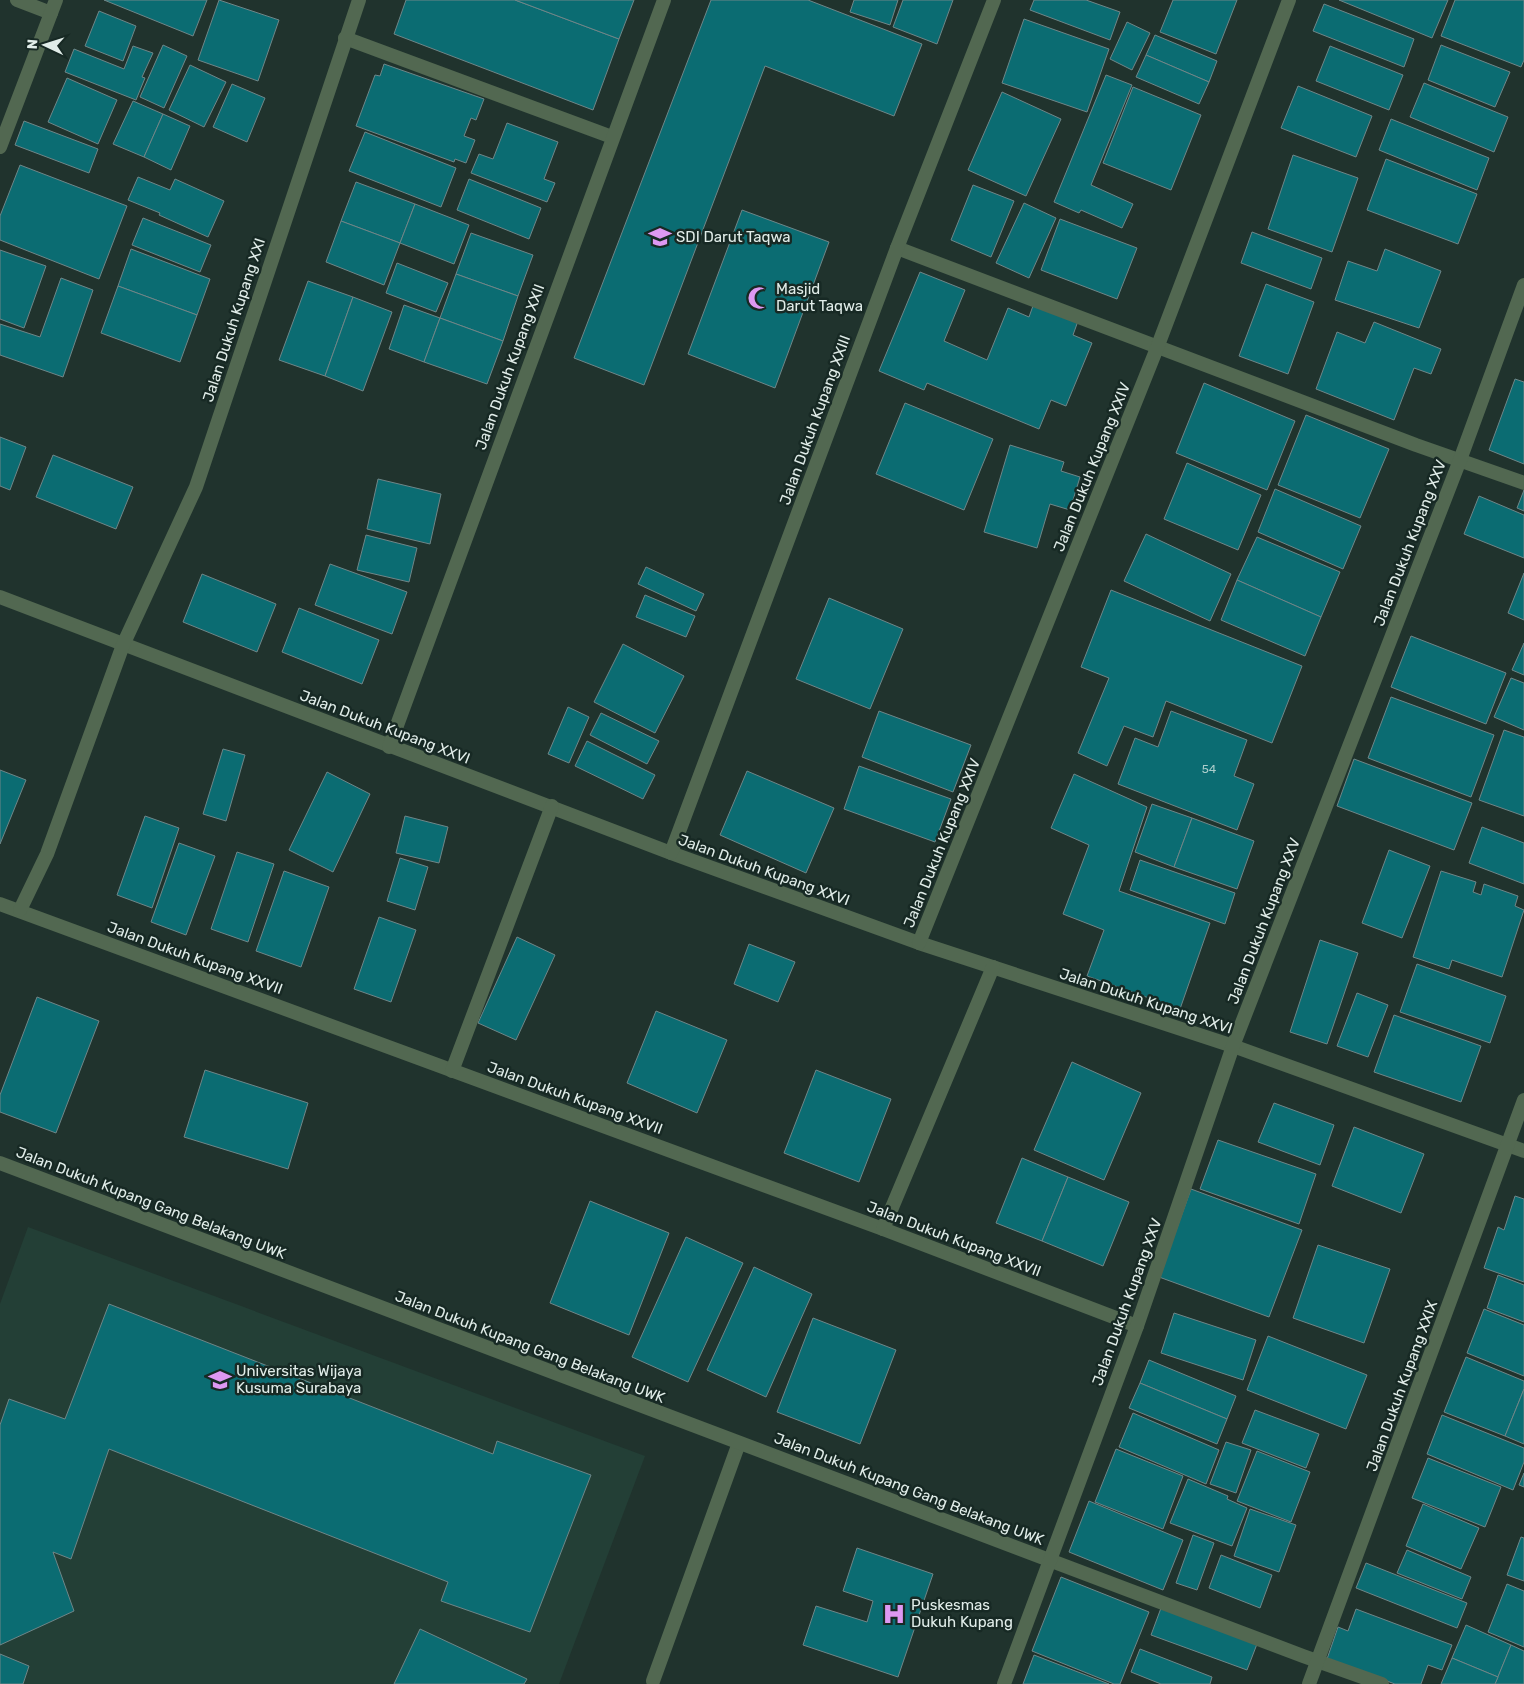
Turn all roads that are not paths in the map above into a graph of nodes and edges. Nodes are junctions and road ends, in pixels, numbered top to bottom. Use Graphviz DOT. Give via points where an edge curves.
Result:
graph roads {
  1 [pos="17,0"];
  2 [pos="359,0"];
  3 [pos="664,0"];
  4 [pos="994,0"];
  5 [pos="1289,0"];
  6 [pos="54,6"];
  7 [pos="345,38"];
  8 [pos="612,137"];
  9 [pos="0,147"];
  10 [pos="897,248"];
  11 [pos="1524,286"];
  12 [pos="1157,348"];
  13 [pos="1460,460"];
  14 [pos="1524,482"];
  15 [pos="0,597"];
  16 [pos="123,644"];
  17 [pos="389,747"];
  18 [pos="552,806"];
  19 [pos="671,853"];
  20 [pos="0,904"];
  21 [pos="20,910"];
  22 [pos="919,943"];
  23 [pos="993,967"];
  24 [pos="1233,1046"];
  25 [pos="452,1071"];
  26 [pos="1524,1100"];
  27 [pos="1508,1146"];
  28 [pos="1524,1152"];
  29 [pos="0,1163"];
  30 [pos="884,1229"];
  31 [pos="1137,1326"];
  32 [pos="739,1443"];
  33 [pos="1049,1559"];
  34 [pos="1317,1661"];
  35 [pos="653,1680"];
  36 [pos="1004,1684"];
  37 [pos="1310,1684"];
  38 [pos="1382,1684"];
  1 -- 6 [label="street"];
  2 -- 7 [label="street, Jalan Dukuh Kupang XXI"];
  3 -- 8 [label="street, Jalan Dukuh Kupang XXII"];
  4 -- 10 [label="street, Jalan Dukuh Kupang XXIII"];
  5 -- 12 [label="street, Jalan Dukuh Kupang XXIV"];
  6 -- 9 [label="street"];
  7 -- 8 [label="street"];
  7 -- 16 [label="street, Jalan Dukuh Kupang XXI" via="196,486"];
  8 -- 17 [label="street, Jalan Dukuh Kupang XXII"];
  10 -- 12 [label="street"];
  10 -- 19 [label="street, Jalan Dukuh Kupang XXIII"];
  11 -- 13 [label="street, Jalan Dukuh Kupang XXV"];
  12 -- 13 [label="street"];
  12 -- 22 [label="street, Jalan Dukuh Kupang XXIV"];
  13 -- 14 [label="street"];
  13 -- 24 [label="street, Jalan Dukuh Kupang XXV"];
  15 -- 16 [label="street, Jalan Dukuh Kupang XXVI"];
  16 -- 17 [label="street, Jalan Dukuh Kupang XXVI"];
  16 -- 21 [label="street, Jalan Dukuh Kupang XXI" via="47,854"];
  17 -- 18 [label="street, Jalan Dukuh Kupang XXVI"];
  18 -- 19 [label="street, Jalan Dukuh Kupang XXVI"];
  18 -- 25 [label="street"];
  19 -- 22 [label="street, Jalan Dukuh Kupang XXVI"];
  20 -- 21 [label="street, Jalan Dukuh Kupang XXVII"];
  21 -- 25 [label="street, Jalan Dukuh Kupang XXVII"];
  22 -- 23 [label="street, Jalan Dukuh Kupang XXVI"];
  23 -- 24 [label="street, Jalan Dukuh Kupang XXVI"];
  23 -- 30 [label="street"];
  24 -- 27 [label="street, Jalan Dukuh Kupang XXVI"];
  24 -- 31 [label="street, Jalan Dukuh Kupang XXV"];
  25 -- 30 [label="street, Jalan Dukuh Kupang XXVII"];
  26 -- 27 [label="street, Jalan Dukuh Kupang XXIX"];
  27 -- 28 [label="street, Jalan Dukuh Kupang XXVI"];
  27 -- 34 [label="street, Jalan Dukuh Kupang XXIX"];
  29 -- 32 [label="street, Jalan Dukuh Kupang Gang Belakang UWK"];
  30 -- 31 [label="street, Jalan Dukuh Kupang XXVII"];
  31 -- 33 [label="street, Jalan Dukuh Kupang XXV"];
  32 -- 33 [label="street, Jalan Dukuh Kupang Gang Belakang UWK"];
  32 -- 35 [label="street"];
  33 -- 34 [label="street, Jalan Dukuh Kupang Gang Belakang UWK"];
  33 -- 36 [label="street, Jalan Dukuh Kupang XXV"];
  34 -- 37 [label="street, Jalan Dukuh Kupang XXIX"];
  34 -- 38 [label="street, Jalan Dukuh Kupang Gang Belakang UWK"];
}
